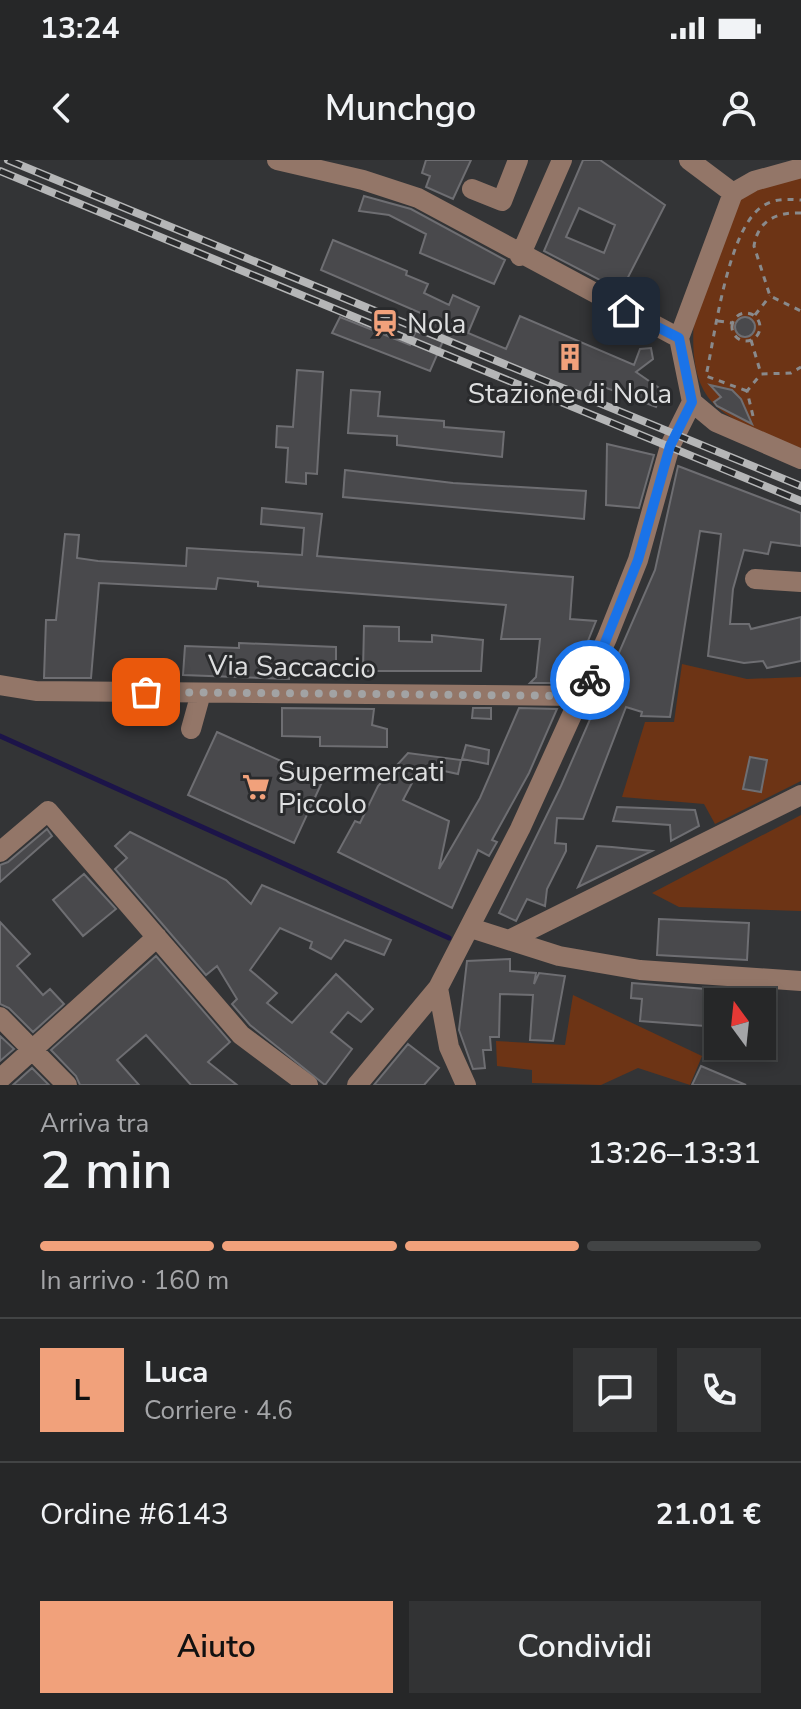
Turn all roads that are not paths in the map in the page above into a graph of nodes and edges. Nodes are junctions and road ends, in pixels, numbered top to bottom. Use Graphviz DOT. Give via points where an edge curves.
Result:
graph roads {
  1 [pos="277,160"];
  2 [pos="518,160"];
  3 [pos="562,160"];
  4 [pos="689,160"];
  5 [pos="801,168"];
  6 [pos="472,189"];
  7 [pos="733,193"];
  8 [pos="520,256"];
  9 [pos="679,338"];
  10 [pos="692,402"];
  11 [pos="801,459"];
  12 [pos="755,579"];
  13 [pos="801,582"];
  14 [pos="0,685"];
  15 [pos="201,693"];
  16 [pos="583,696"];
  17 [pos="191,729"];
  18 [pos="801,795"];
  19 [pos="0,852"];
  20 [pos="471,928"];
  21 [pos="157,937"];
  22 [pos="511,939"];
  23 [pos="801,981"];
  24 [pos="438,988"];
  25 [pos="0,1017"];
  26 [pos="413,1020"];
  27 [pos="449,1047"];
  28 [pos="34,1050"];
  29 [pos="0,1079"];
  30 [pos="67,1085"];
  31 [pos="308,1085"];
  32 [pos="357,1085"];
  33 [pos="466,1085"];
  1 -- 8 [label="street" via="418,198"];
  2 -- 6 [label="street" via="502,201"];
  3 -- 8 [label="street"];
  4 -- 7 [label="street"];
  5 -- 7 [label="street" via="754,181"];
  7 -- 9 [label="street"];
  8 -- 9 [label="street"];
  9 -- 10 [label="street"];
  10 -- 11 [label="street" via="716,422"];
  10 -- 16 [label="street" via="670,446 638,560"];
  12 -- 13 [label="street"];
  14 -- 15 [label="street, Via Saccaccio" via="36,691"];
  15 -- 16 [label="street, Via Saccaccio"];
  15 -- 17 [label="street"];
  16 -- 20 [label="street"];
  18 -- 22 [label="street"];
  19 -- 21 [label="street" via="48,811"];
  20 -- 22 [label="street"];
  20 -- 24 [label="street"];
  21 -- 28 [label="street"];
  21 -- 31 [label="street" via="241,1035"];
  22 -- 23 [label="street" via="559,956 640,970"];
  24 -- 26 [label="street"];
  24 -- 27 [label="street"];
  25 -- 28 [label="street"];
  26 -- 27 [label="street"];
  26 -- 32 [label="street"];
  27 -- 33 [label="street"];
  28 -- 29 [label="street"];
  28 -- 30 [label="street"];
}
